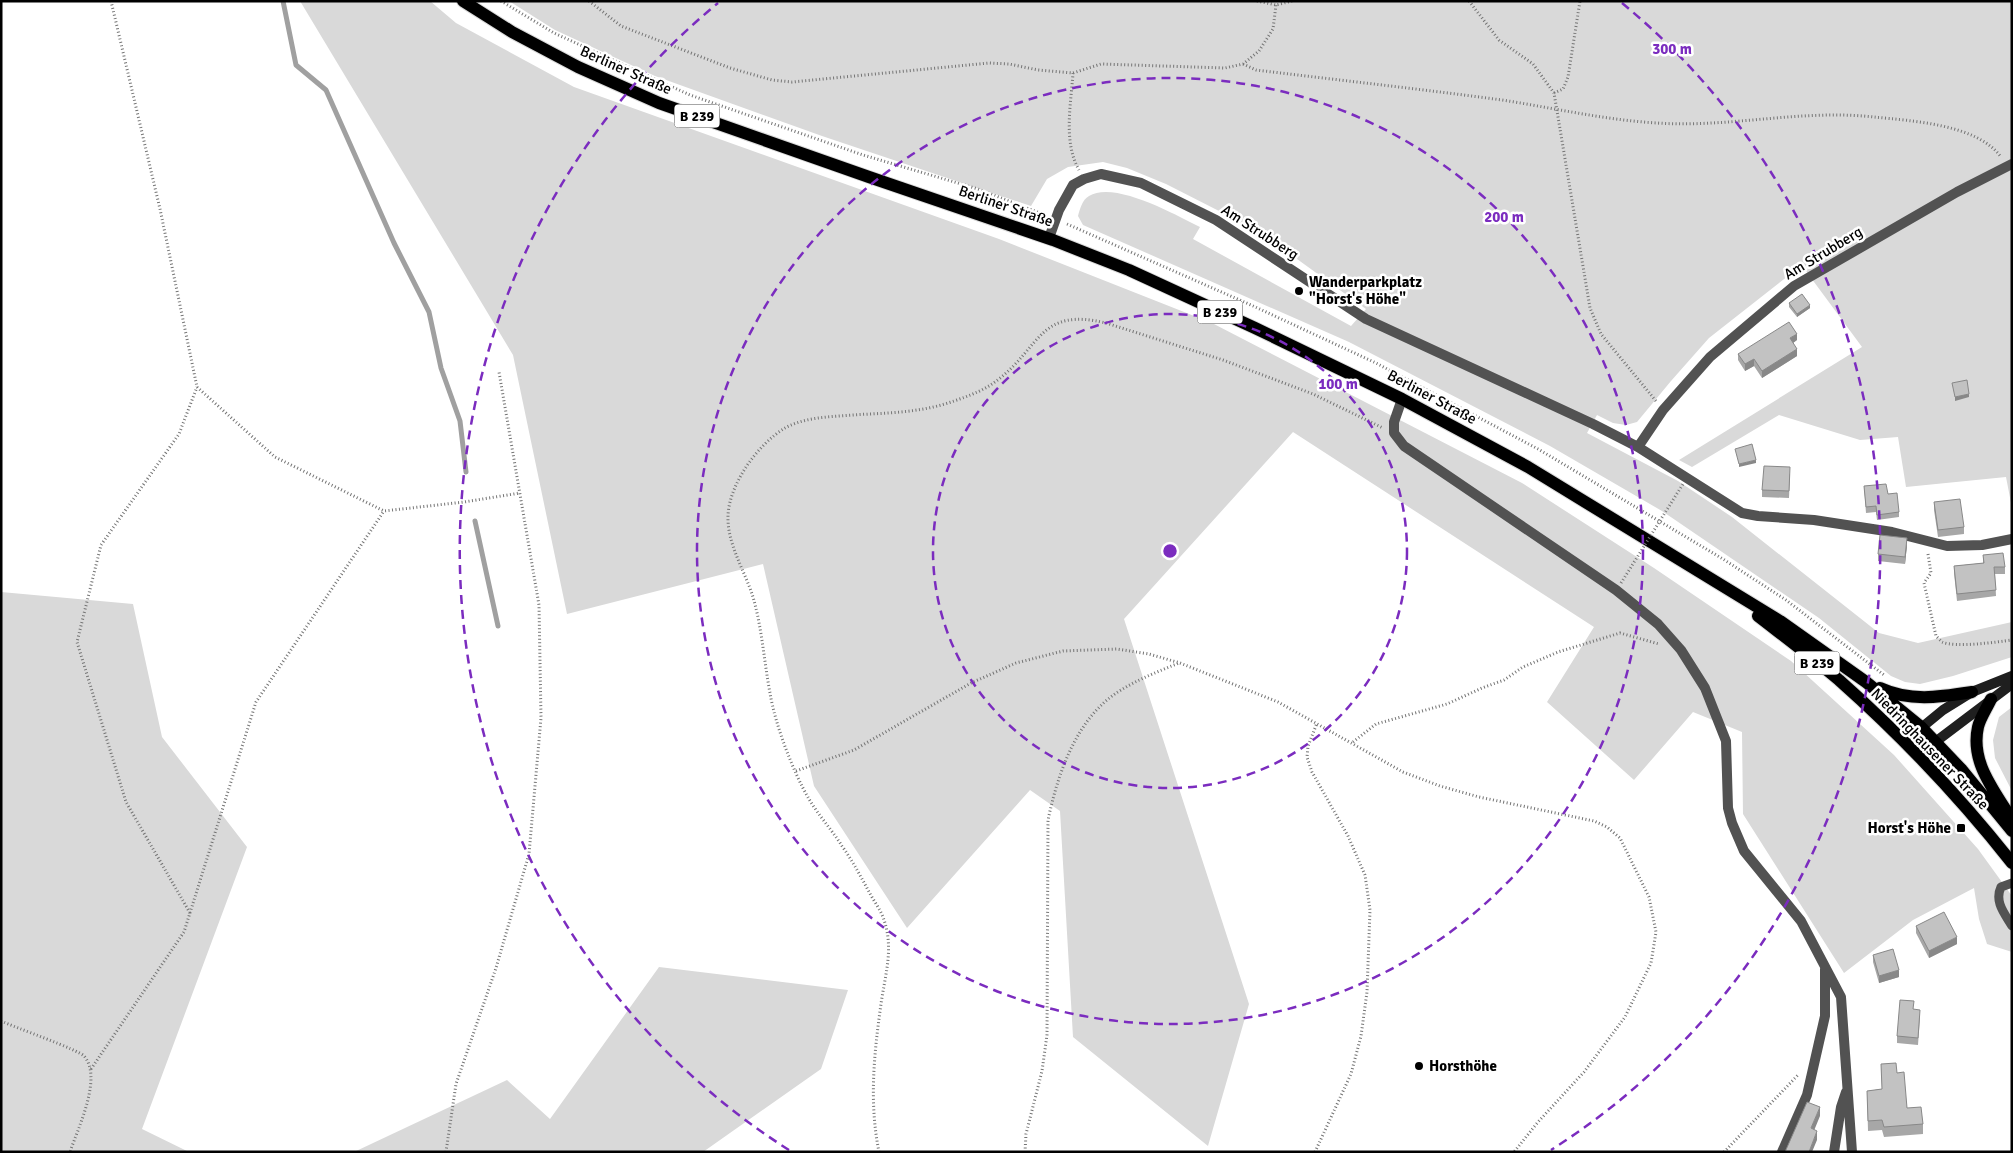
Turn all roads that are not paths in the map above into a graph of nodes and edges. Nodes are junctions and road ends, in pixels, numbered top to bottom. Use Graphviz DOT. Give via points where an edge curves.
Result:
graph roads {
  1 [pos="463,1"];
  2 [pos="2009,165"];
  3 [pos="1049,238"];
  4 [pos="1402,400"];
  5 [pos="1638,447"];
  6 [pos="1528,467"];
  7 [pos="2012,539"];
  8 [pos="1725,589"];
  9 [pos="2012,676"];
  10 [pos="1866,682"];
  11 [pos="2012,684"];
  12 [pos="1972,692"];
  13 [pos="1991,699"];
  14 [pos="1921,727"];
  15 [pos="1935,741"];
  16 [pos="1904,742"];
  17 [pos="1918,755"];
  18 [pos="2012,820"];
  19 [pos="2012,831"];
  20 [pos="2012,863"];
  21 [pos="2012,883"];
  22 [pos="2012,926"];
  23 [pos="1825,965"];
  24 [pos="1848,1087"];
  25 [pos="1782,1152"];
  26 [pos="1834,1152"];
  27 [pos="1852,1152"];
  1 -- 3 [label="main road, Berliner Straße / B 239" via="578,67 659,103"];
  2 -- 5 [label="street, Am Strubberg" via="1794,286 1710,356 1663,410"];
  3 -- 4 [label="main road, Berliner Straße / B 239" via="1237,319"];
  3 -- 5 [label="street, Am Strubberg" via="1073,185 1101,174 1141,183 1216,220 1366,319"];
  4 -- 6 [label="main road, Berliner Straße / B 239"];
  4 -- 23 [label="street" via="1394,422 1394,433 1404,446 1616,590 1658,624 1681,650 1704,688 1726,741 1728,808 1744,851 1801,921"];
  5 -- 7 [label="street, Am Strubberg" via="1742,513 1892,532 1947,546 1982,545"];
  6 -- 8 [label="main road, Niedringhausener Straße / B 239"];
  8 -- 10 [label="main road, Niedringhausener Straße / B 239" via="1780,621"];
  8 -- 16 [label="main road, Niedringhausener Straße / B 239" via="1837,679"];
  9 -- 12 [label="main road"];
  10 -- 12 [label="main road, B 239" via="1890,693 1919,698"];
  10 -- 14 [label="main road, Niedringhausener Straße / B 239"];
  11 -- 13 [label="main road"];
  12 -- 14 [label="main road"];
  13 -- 15 [label="main road"];
  13 -- 18 [label="main road" via="1978,727 1977,753 1983,774"];
  14 -- 15 [label="main road, Niedringhausener Straße / B 239"];
  14 -- 16 [label="main road"];
  15 -- 17 [label="main road"];
  15 -- 19 [label="main road, Niedringhausener Straße / B 239"];
  16 -- 17 [label="main road, Niedringhausener Straße / B 239"];
  17 -- 20 [label="main road, Niedringhausener Straße / B 239"];
  21 -- 22 [label="lane" via="2001,887 1998,893 1998,901"];
  23 -- 24 [label="street" via="1841,997"];
  23 -- 25 [label="street" via="1825,1016 1816,1056 1807,1095"];
  24 -- 26 [label="street" via="1841,1107"];
  24 -- 27 [label="street"];
}
